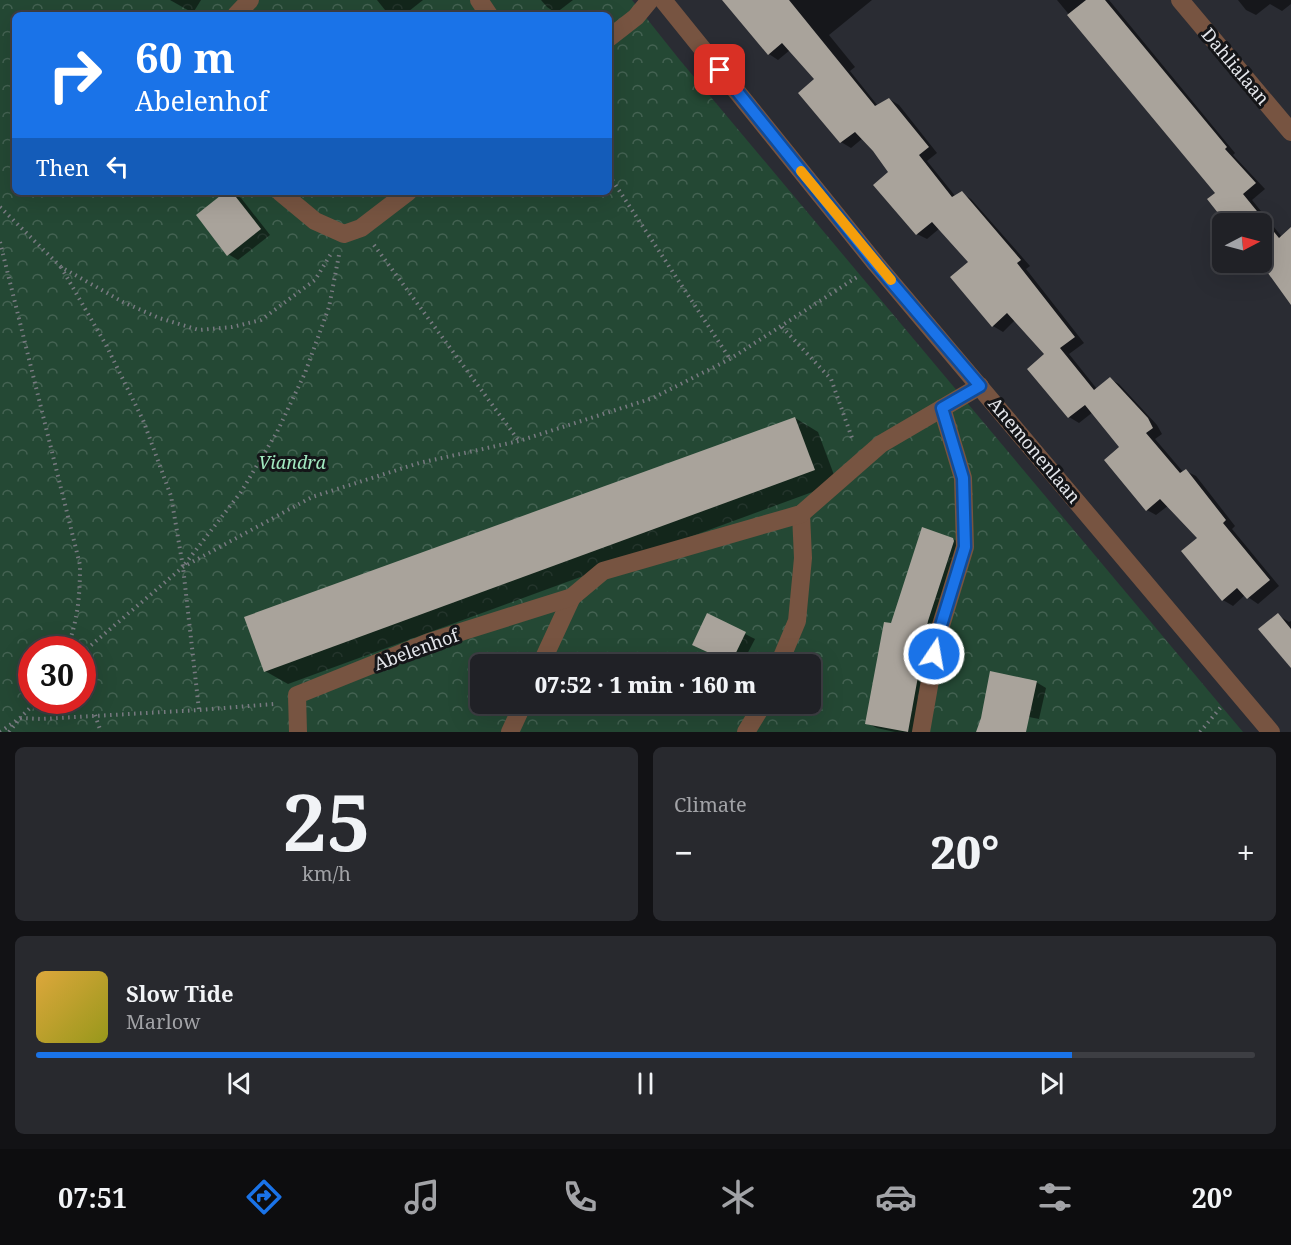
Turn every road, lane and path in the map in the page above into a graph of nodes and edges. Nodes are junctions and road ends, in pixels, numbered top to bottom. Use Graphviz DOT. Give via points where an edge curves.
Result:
graph roads {
  1 [pos="250,0"];
  2 [pos="650,0"];
  3 [pos="663,0"];
  4 [pos="1180,0"];
  5 [pos="239,12"];
  6 [pos="612,36"];
  7 [pos="1291,132"];
  8 [pos="612,180"];
  9 [pos="284,195"];
  10 [pos="404,195"];
  11 [pos="0,207"];
  12 [pos="352,231"];
  13 [pos="0,242"];
  14 [pos="876,264"];
  15 [pos="61,267"];
  16 [pos="782,327"];
  17 [pos="730,359"];
  18 [pos="980,386"];
  19 [pos="942,408"];
  20 [pos="519,441"];
  21 [pos="861,461"];
  22 [pos="801,514"];
  23 [pos="183,567"];
  24 [pos="572,597"];
  25 [pos="72,636"];
  26 [pos="96,641"];
  27 [pos="546,654"];
  28 [pos="783,654"];
  29 [pos="1236,690"];
  30 [pos="297,695"];
  31 [pos="199,710"];
  32 [pos="24,714"];
  33 [pos="518,714"];
  34 [pos="757,714"];
  35 [pos="95,715"];
  36 [pos="20,718"];
  37 [pos="0,732"];
  38 [pos="9,732"];
  39 [pos="101,732"];
  40 [pos="298,732"];
  41 [pos="510,732"];
  42 [pos="746,732"];
  43 [pos="921,732"];
  44 [pos="1200,732"];
  45 [pos="1271,732"];
  1 -- 5 [label="street"];
  2 -- 6 [label="street"];
  3 -- 14 [label="street, Anemonenlaan"];
  4 -- 7 [label="street, Dahlialaan"];
  8 -- 17 [label="path"];
  9 -- 12 [label="street" via="315,221"];
  10 -- 12 [label="street"];
  11 -- 15 [label="path"];
  12 -- 15 [label="path" via="315,279 261,320 232,327 199,330 159,318 123,303"];
  12 -- 20 [label="path"];
  12 -- 23 [label="path" via="305,373 277,432 241,492"];
  13 -- 25 [label="path" via="80,565 80,600"];
  14 -- 16 [label="path"];
  14 -- 18 [label="street, Anemonenlaan"];
  15 -- 23 [label="path" via="143,420 171,496"];
  16 -- 17 [label="path"];
  16 -- 21 [label="path" via="831,379"];
  17 -- 20 [label="path" via="653,398"];
  18 -- 19 [label="street, Abelenhof"];
  18 -- 29 [label="street, Anemonenlaan"];
  19 -- 21 [label="street, Abelenhof" via="881,444"];
  19 -- 43 [label="street" via="963,478 965,547 938,635"];
  20 -- 23 [label="path" via="419,463 312,497"];
  21 -- 22 [label="street, Abelenhof"];
  22 -- 24 [label="street, Abelenhof" via="603,571"];
  22 -- 28 [label="street" via="803,558 797,621"];
  23 -- 26 [label="path"];
  23 -- 31 [label="path"];
  24 -- 27 [label="street, Abelenhof"];
  24 -- 30 [label="street, Abelenhof" via="429,642"];
  29 -- 44 [label="path"];
  29 -- 45 [label="street, Anemonenlaan"];
  30 -- 31 [label="path" via="270,705"];
  30 -- 40 [label="street"];
  31 -- 35 [label="path"];
  32 -- 36 [label="path"];
  33 -- 41 [label="street"];
  34 -- 42 [label="street"];
  35 -- 36 [label="path"];
  35 -- 39 [label="path"];
  36 -- 37 [label="path"];
  36 -- 38 [label="path"];
}
